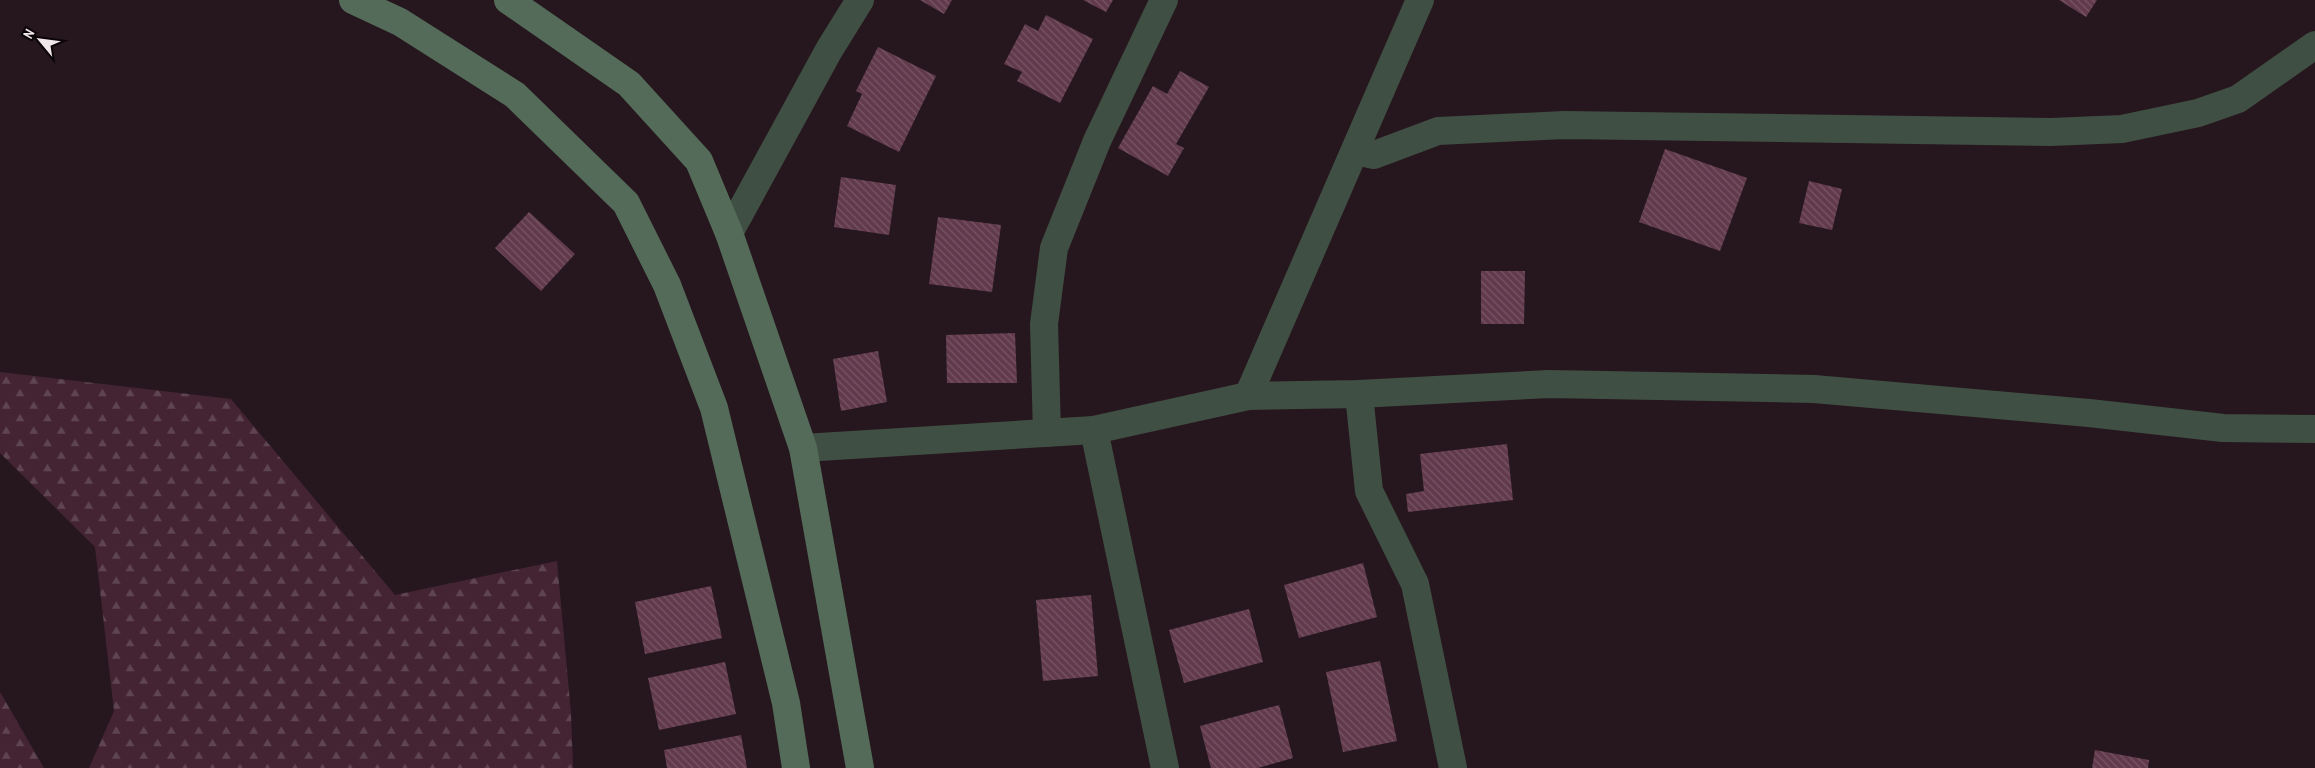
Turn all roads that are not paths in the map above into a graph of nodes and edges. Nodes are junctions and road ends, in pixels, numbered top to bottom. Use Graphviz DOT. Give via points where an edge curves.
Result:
graph roads {
  1 [pos="353,0"];
  2 [pos="508,0"];
  3 [pos="860,0"];
  4 [pos="1164,0"];
  5 [pos="1420,0"];
  6 [pos="2315,45"];
  7 [pos="1356,151"];
  8 [pos="730,233"];
  9 [pos="1359,394"];
  10 [pos="1248,396"];
  11 [pos="2315,429"];
  12 [pos="1094,430"];
  13 [pos="1047,432"];
  14 [pos="803,448"];
  15 [pos="796,768"];
  16 [pos="860,768"];
  17 [pos="1165,768"];
  18 [pos="1453,768"];
  1 -- 15 [label="main road" via="400,22 515,95 626,203 667,285 714,408 786,703"];
  2 -- 8 [label="main road" via="630,84 699,161"];
  3 -- 8 [label="street" via="829,50"];
  4 -- 13 [label="street" via="1097,141 1054,248 1044,324"];
  5 -- 7 [label="street"];
  6 -- 7 [label="street" via="2238,99 2157,124 2122,129 2052,132 1564,125 1485,127 1438,131 1374,155"];
  7 -- 10 [label="street"];
  8 -- 14 [label="main road"];
  9 -- 10 [label="street"];
  9 -- 11 [label="street" via="1549,384 1814,390 2089,413 2223,428"];
  9 -- 18 [label="street" via="1369,491 1415,584"];
  10 -- 12 [label="street"];
  12 -- 13 [label="street"];
  12 -- 17 [label="street"];
  13 -- 14 [label="street"];
  14 -- 16 [label="main road"];
}
